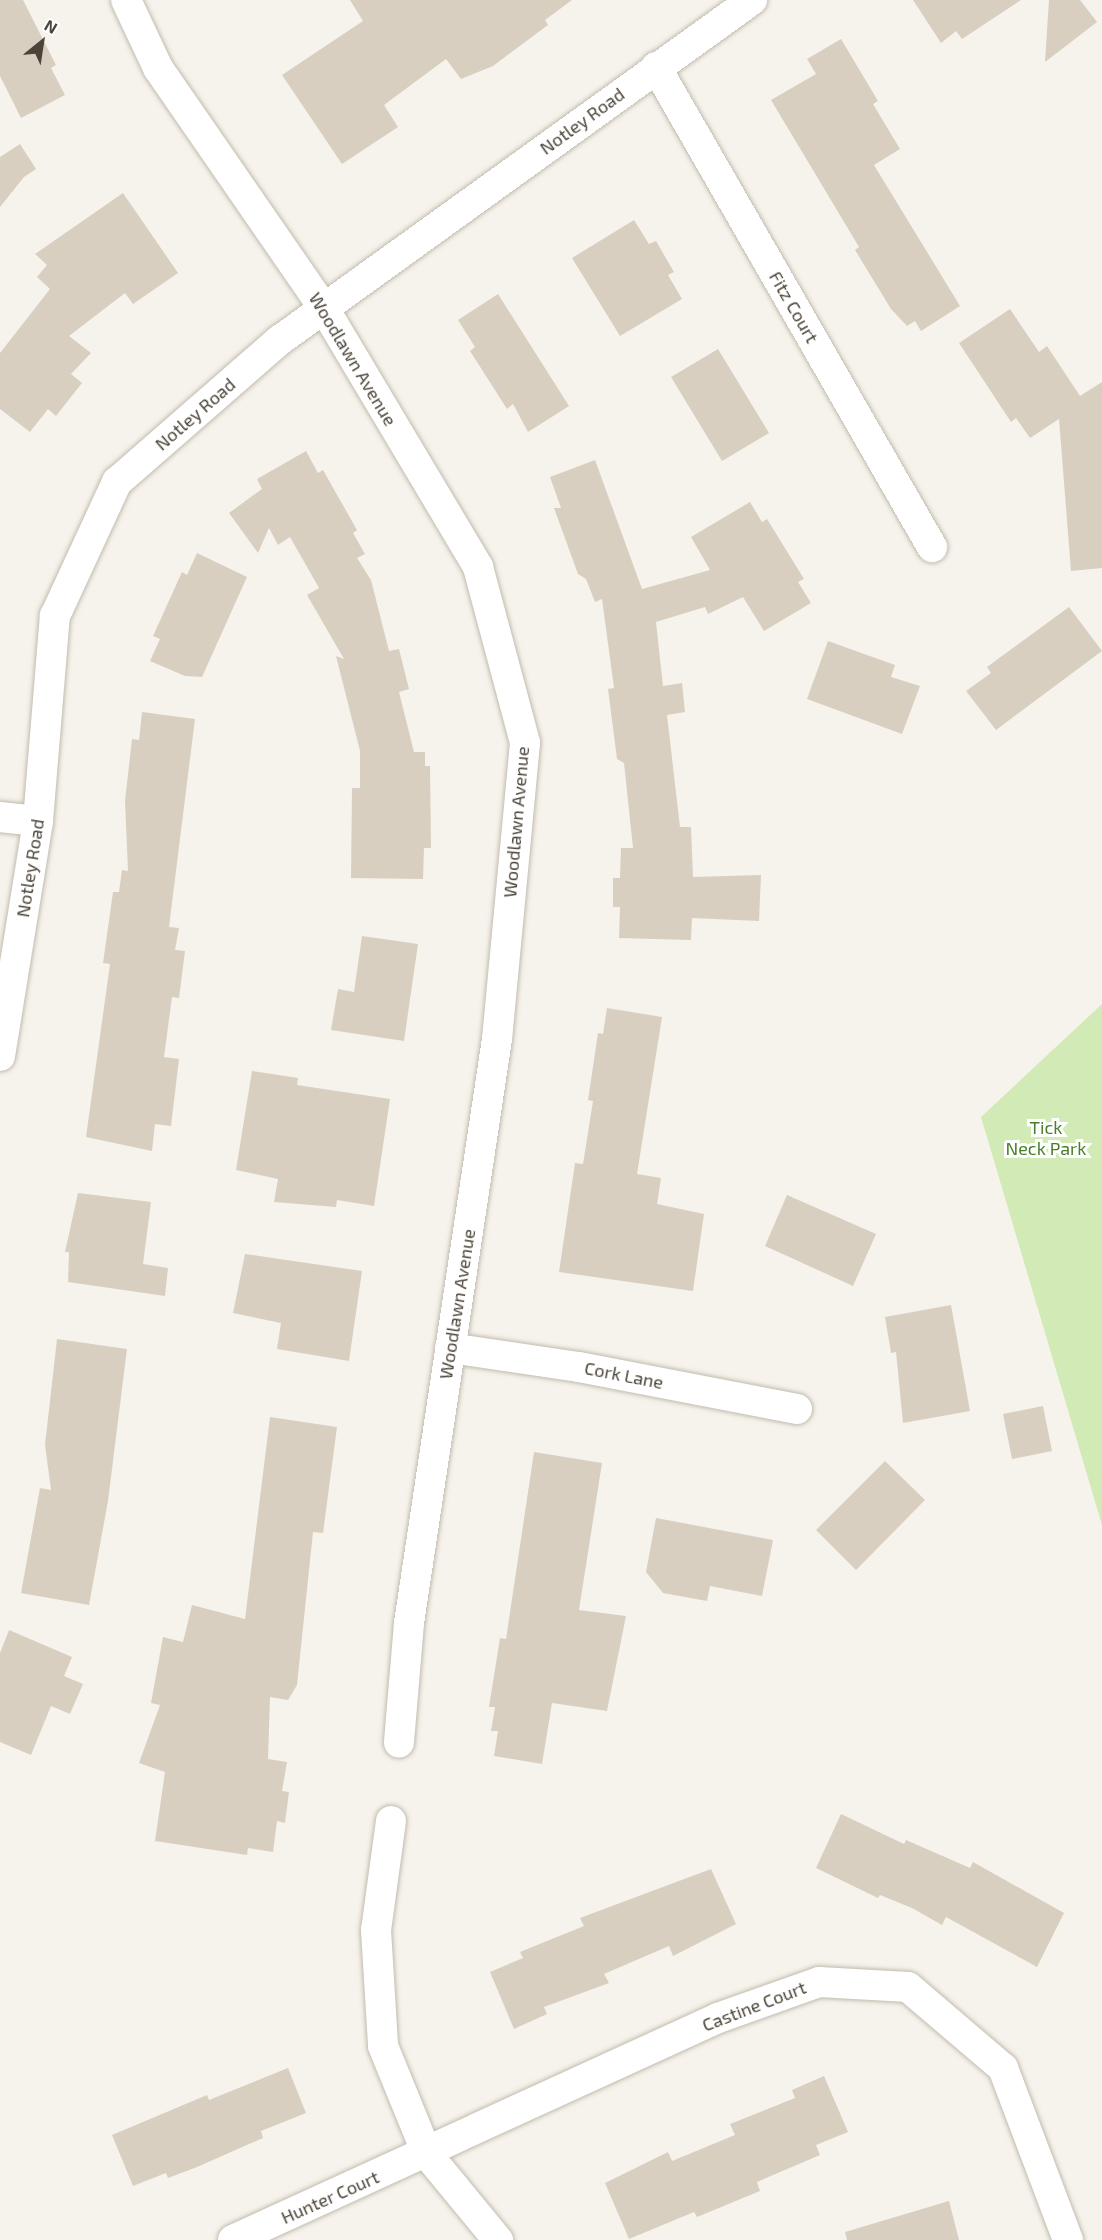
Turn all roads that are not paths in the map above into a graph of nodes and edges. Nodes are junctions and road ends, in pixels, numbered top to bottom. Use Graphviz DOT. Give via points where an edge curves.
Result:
graph roads {
  1 [pos="126,0"];
  2 [pos="752,0"];
  3 [pos="656,67"];
  4 [pos="325,310"];
  5 [pos="932,547"];
  6 [pos="0,817"];
  7 [pos="38,821"];
  8 [pos="0,1056"];
  9 [pos="450,1348"];
  10 [pos="797,1409"];
  11 [pos="399,1743"];
  12 [pos="391,1821"];
  13 [pos="427,2154"];
  14 [pos="233,2240"];
  15 [pos="498,2240"];
  16 [pos="1068,2240"];
  1 -- 4 [label="street, Woodlawn Avenue" via="158,68"];
  2 -- 3 [label="street, Notley Road"];
  3 -- 4 [label="street, Notley Road"];
  3 -- 5 [label="street, Fitz Court"];
  4 -- 7 [label="street, Notley Road" via="280,340 117,482 55,616"];
  4 -- 9 [label="street, Woodlawn Avenue" via="478,567 525,743 497,1039"];
  6 -- 7 [label="street"];
  7 -- 8 [label="street, Notley Road"];
  9 -- 10 [label="street, Cork Lane" via="579,1366"];
  9 -- 11 [label="street, Woodlawn Avenue" via="409,1623"];
  12 -- 13 [label="street" via="376,1930 383,2046"];
  13 -- 14 [label="street, Hunter Court"];
  13 -- 15 [label="street"];
  13 -- 16 [label="street, Castine Court" via="718,2018 819,1982 908,1987 1003,2068"];
}
